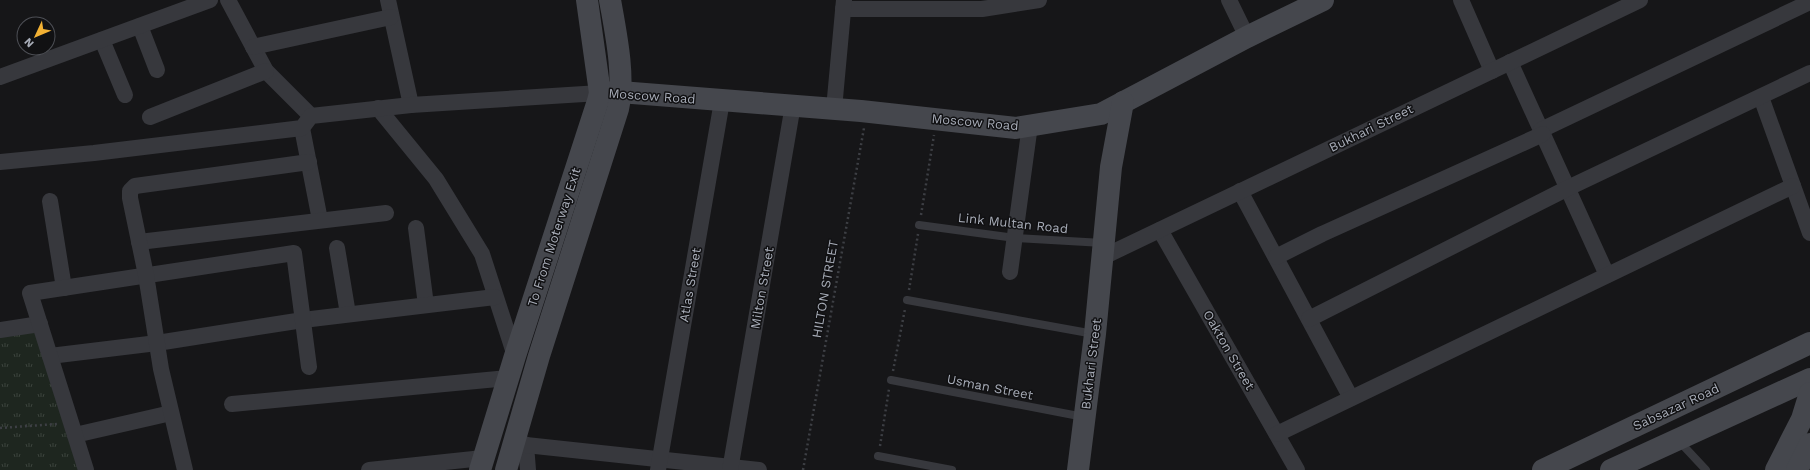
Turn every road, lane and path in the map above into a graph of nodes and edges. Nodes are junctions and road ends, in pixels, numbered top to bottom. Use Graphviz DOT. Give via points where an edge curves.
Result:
graph roads {
  1 [pos="210,0"];
  2 [pos="228,0"];
  3 [pos="388,0"];
  4 [pos="587,0"];
  5 [pos="610,0"];
  6 [pos="1039,0"];
  7 [pos="1229,0"];
  8 [pos="1323,0"];
  9 [pos="1461,0"];
  10 [pos="1640,0"];
  11 [pos="1810,2"];
  12 [pos="843,4"];
  13 [pos="391,17"];
  14 [pos="140,26"];
  15 [pos="1246,37"];
  16 [pos="102,40"];
  17 [pos="253,47"];
  18 [pos="1510,62"];
  19 [pos="157,70"];
  20 [pos="266,71"];
  21 [pos="1492,71"];
  22 [pos="1810,73"];
  23 [pos="0,77"];
  24 [pos="610,92"];
  25 [pos="125,95"];
  26 [pos="1761,97"];
  27 [pos="722,101"];
  28 [pos="1123,102"];
  29 [pos="411,105"];
  30 [pos="793,106"];
  31 [pos="378,108"];
  32 [pos="834,109"];
  33 [pos="867,111"];
  34 [pos="150,117"];
  35 [pos="306,122"];
  36 [pos="1030,125"];
  37 [pos="1542,132"];
  38 [pos="0,162"];
  39 [pos="309,162"];
  40 [pos="1792,186"];
  41 [pos="1568,188"];
  42 [pos="1240,191"];
  43 [pos="50,200"];
  44 [pos="386,213"];
  45 [pos="320,220"];
  46 [pos="919,225"];
  47 [pos="416,228"];
  48 [pos="1160,230"];
  49 [pos="1810,233"];
  50 [pos="1015,238"];
  51 [pos="139,242"];
  52 [pos="337,248"];
  53 [pos="1103,250"];
  54 [pos="1276,257"];
  55 [pos="1010,272"];
  56 [pos="146,275"];
  57 [pos="1607,275"];
  58 [pos="64,288"];
  59 [pos="495,297"];
  60 [pos="907,300"];
  61 [pos="426,305"];
  62 [pos="348,314"];
  63 [pos="1308,319"];
  64 [pos="303,320"];
  65 [pos="40,324"];
  66 [pos="0,330"];
  67 [pos="1095,334"];
  68 [pos="157,343"];
  69 [pos="1810,343"];
  70 [pos="50,356"];
  71 [pos="515,356"];
  72 [pos="309,367"];
  73 [pos="508,378"];
  74 [pos="1810,379"];
  75 [pos="891,380"];
  76 [pos="1810,393"];
  77 [pos="1351,398"];
  78 [pos="232,404"];
  79 [pos="171,413"];
  80 [pos="1084,417"];
  81 [pos="0,428"];
  82 [pos="73,429"];
  83 [pos="1277,434"];
  84 [pos="1677,439"];
  85 [pos="521,442"];
  86 [pos="1810,444"];
  87 [pos="878,456"];
  88 [pos="482,464"];
  89 [pos="659,464"];
  90 [pos="730,468"];
  91 [pos="86,470"];
  92 [pos="185,470"];
  93 [pos="369,470"];
  94 [pos="506,470"];
  95 [pos="528,470"];
  96 [pos="759,470"];
  97 [pos="803,470"];
  98 [pos="952,470"];
  99 [pos="1078,470"];
  100 [pos="1297,470"];
  101 [pos="1543,470"];
  102 [pos="1611,470"];
  103 [pos="1706,470"];
  104 [pos="1776,470"];
  105 [pos="1797,470"];
  1 -- 14 [label="street"];
  2 -- 17 [label="street"];
  3 -- 13 [label="street"];
  4 -- 24 [label="main road, To From Moterway Exit"];
  5 -- 24 [label="main road, To From Moterway Exit"];
  6 -- 12 [label="street" via="982,9"];
  7 -- 15 [label="street"];
  8 -- 15 [label="main road, Moscow Road"];
  9 -- 21 [label="street"];
  10 -- 18 [label="street, Bukhari Street"];
  11 -- 37 [label="street"];
  12 -- 32 [label="street"];
  13 -- 17 [label="street"];
  13 -- 29 [label="street"];
  14 -- 16 [label="street"];
  14 -- 19 [label="street"];
  15 -- 28 [label="main road, Moscow Road"];
  16 -- 23 [label="street"];
  16 -- 25 [label="street"];
  17 -- 20 [label="street"];
  18 -- 21 [label="street, Bukhari Street"];
  18 -- 37 [label="street"];
  20 -- 34 [label="street"];
  20 -- 35 [label="street"];
  21 -- 42 [label="street, Bukhari Street"];
  22 -- 26 [label="street"];
  24 -- 27 [label="main road, Moscow Road"];
  24 -- 29 [label="street"];
  24 -- 71 [label="main road, To From Moterway Exit" via="560,220"];
  24 -- 85 [label="main road, To From Moterway Exit" via="618,109 539,356"];
  26 -- 40 [label="street"];
  26 -- 41 [label="street"];
  27 -- 30 [label="main road, Moscow Road"];
  27 -- 89 [label="street, Atlas Street"];
  28 -- 36 [label="main road, Moscow Road" via="1101,114"];
  28 -- 53 [label="main road, Bukhari Street" via="1112,168"];
  29 -- 31 [label="street"];
  30 -- 32 [label="main road, Moscow Road"];
  30 -- 90 [label="street, Milton Street"];
  31 -- 35 [label="street"];
  31 -- 59 [label="street" via="436,179 482,254"];
  32 -- 33 [label="main road, Moscow Road"];
  33 -- 36 [label="main road, Moscow Road" via="1016,128"];
  33 -- 97 [label="path, HILTON STREET"];
  35 -- 38 [label="street" via="94,153"];
  35 -- 39 [label="street"];
  36 -- 50 [label="street"];
  37 -- 41 [label="street"];
  37 -- 54 [label="street"];
  39 -- 45 [label="street"];
  39 -- 51 [label="street" via="135,186 130,192 130,198"];
  40 -- 49 [label="street"];
  40 -- 57 [label="street"];
  41 -- 57 [label="street"];
  41 -- 63 [label="street"];
  42 -- 48 [label="street, Bukhari Street"];
  42 -- 54 [label="street"];
  43 -- 58 [label="street"];
  44 -- 45 [label="street"];
  45 -- 51 [label="street"];
  46 -- 50 [label="lane, Link Multan Road"];
  47 -- 61 [label="street"];
  48 -- 53 [label="street, Bukhari Street"];
  48 -- 83 [label="street, Oakton Street"];
  50 -- 53 [label="lane, Link Multan Road"];
  50 -- 55 [label="street"];
  51 -- 56 [label="street"];
  52 -- 62 [label="street"];
  53 -- 67 [label="main road, Bukhari Street"];
  54 -- 63 [label="street"];
  56 -- 58 [label="street"];
  56 -- 64 [label="street" via="294,253"];
  56 -- 68 [label="street"];
  57 -- 77 [label="street"];
  58 -- 65 [label="street" via="30,293"];
  59 -- 61 [label="street"];
  59 -- 71 [label="street"];
  60 -- 67 [label="lane"];
  61 -- 62 [label="street"];
  62 -- 64 [label="street"];
  63 -- 77 [label="street"];
  64 -- 68 [label="street"];
  64 -- 72 [label="street"];
  65 -- 66 [label="street"];
  65 -- 70 [label="street"];
  67 -- 80 [label="main road, Bukhari Street"];
  68 -- 70 [label="street"];
  68 -- 79 [label="street"];
  69 -- 101 [label="main road, Sabsazar Road"];
  70 -- 82 [label="street"];
  71 -- 73 [label="main road, To From Moterway Exit"];
  73 -- 78 [label="street"];
  73 -- 88 [label="main road, To From Moterway Exit"];
  74 -- 84 [label="main road"];
  75 -- 80 [label="lane, Usman Street"];
  76 -- 104 [label="main road" via="1802,419"];
  77 -- 83 [label="street"];
  79 -- 82 [label="street"];
  79 -- 92 [label="street"];
  80 -- 99 [label="main road, Bukhari Street"];
  81 -- 82 [label="path"];
  82 -- 91 [label="street"];
  83 -- 100 [label="street, Oakton Street"];
  84 -- 102 [label="main road"];
  84 -- 103 [label="lane"];
  85 -- 89 [label="street"];
  85 -- 94 [label="main road, To From Moterway Exit"];
  85 -- 95 [label="street"];
  86 -- 105 [label="main road"];
  87 -- 98 [label="lane"];
  88 -- 93 [label="street"];
  89 -- 90 [label="street"];
  90 -- 96 [label="street"];
}
